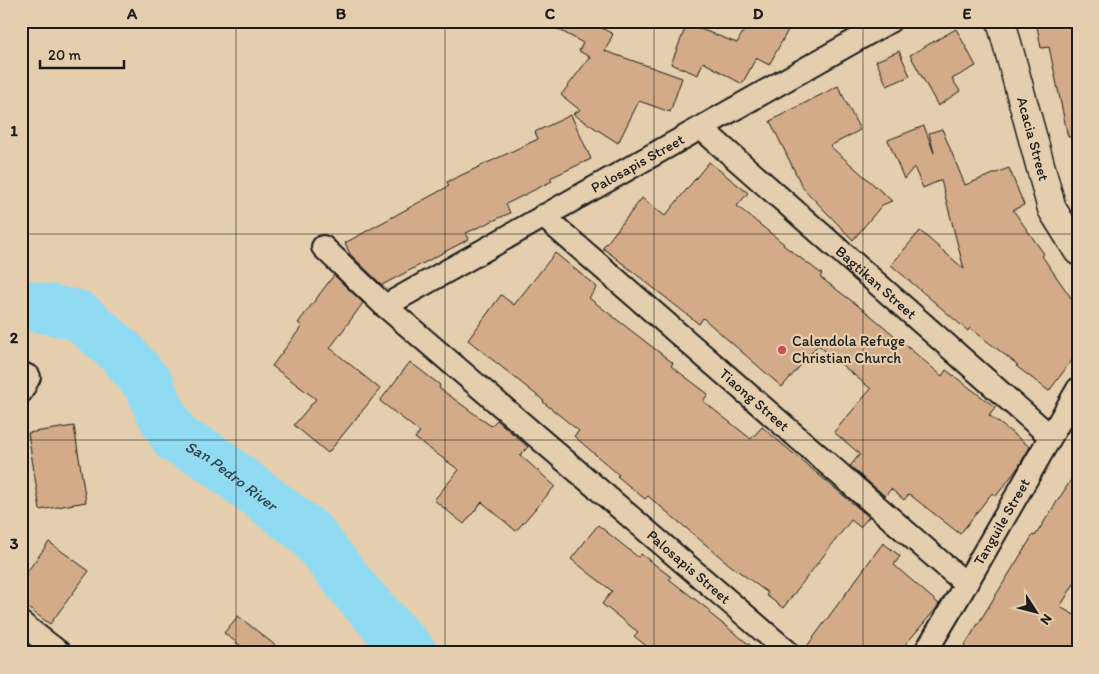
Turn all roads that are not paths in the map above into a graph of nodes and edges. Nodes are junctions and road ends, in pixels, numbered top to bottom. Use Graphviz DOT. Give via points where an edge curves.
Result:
graph roads {
  1 [pos="890,21"];
  2 [pos="1001,21"];
  3 [pos="702,129"];
  4 [pos="543,216"];
  5 [pos="323,247"];
  6 [pos="1078,251"];
  7 [pos="384,306"];
  8 [pos="21,373"];
  9 [pos="1078,389"];
  10 [pos="21,392"];
  11 [pos="1050,436"];
  12 [pos="966,584"];
  13 [pos="21,623"];
  14 [pos="60,653"];
  15 [pos="790,653"];
  16 [pos="925,653"];
  1 -- 3 [label="street, Palosapis Street"];
  2 -- 6 [label="main road, Acacia Street" via="1052,209"];
  3 -- 4 [label="street, Palosapis Street"];
  3 -- 11 [label="street, Bagtikan Street"];
  4 -- 7 [label="street, Palosapis Street"];
  4 -- 12 [label="street, Tiaong Street"];
  5 -- 7 [label="street, Palosapis Street"];
  7 -- 15 [label="street, Palosapis Street"];
  8 -- 10 [label="street" via="28,377"];
  9 -- 11 [label="street, Tanguile Street"];
  11 -- 12 [label="street, Tanguile Street"];
  12 -- 16 [label="street, Tanguile Street"];
  13 -- 14 [label="street"];
}
